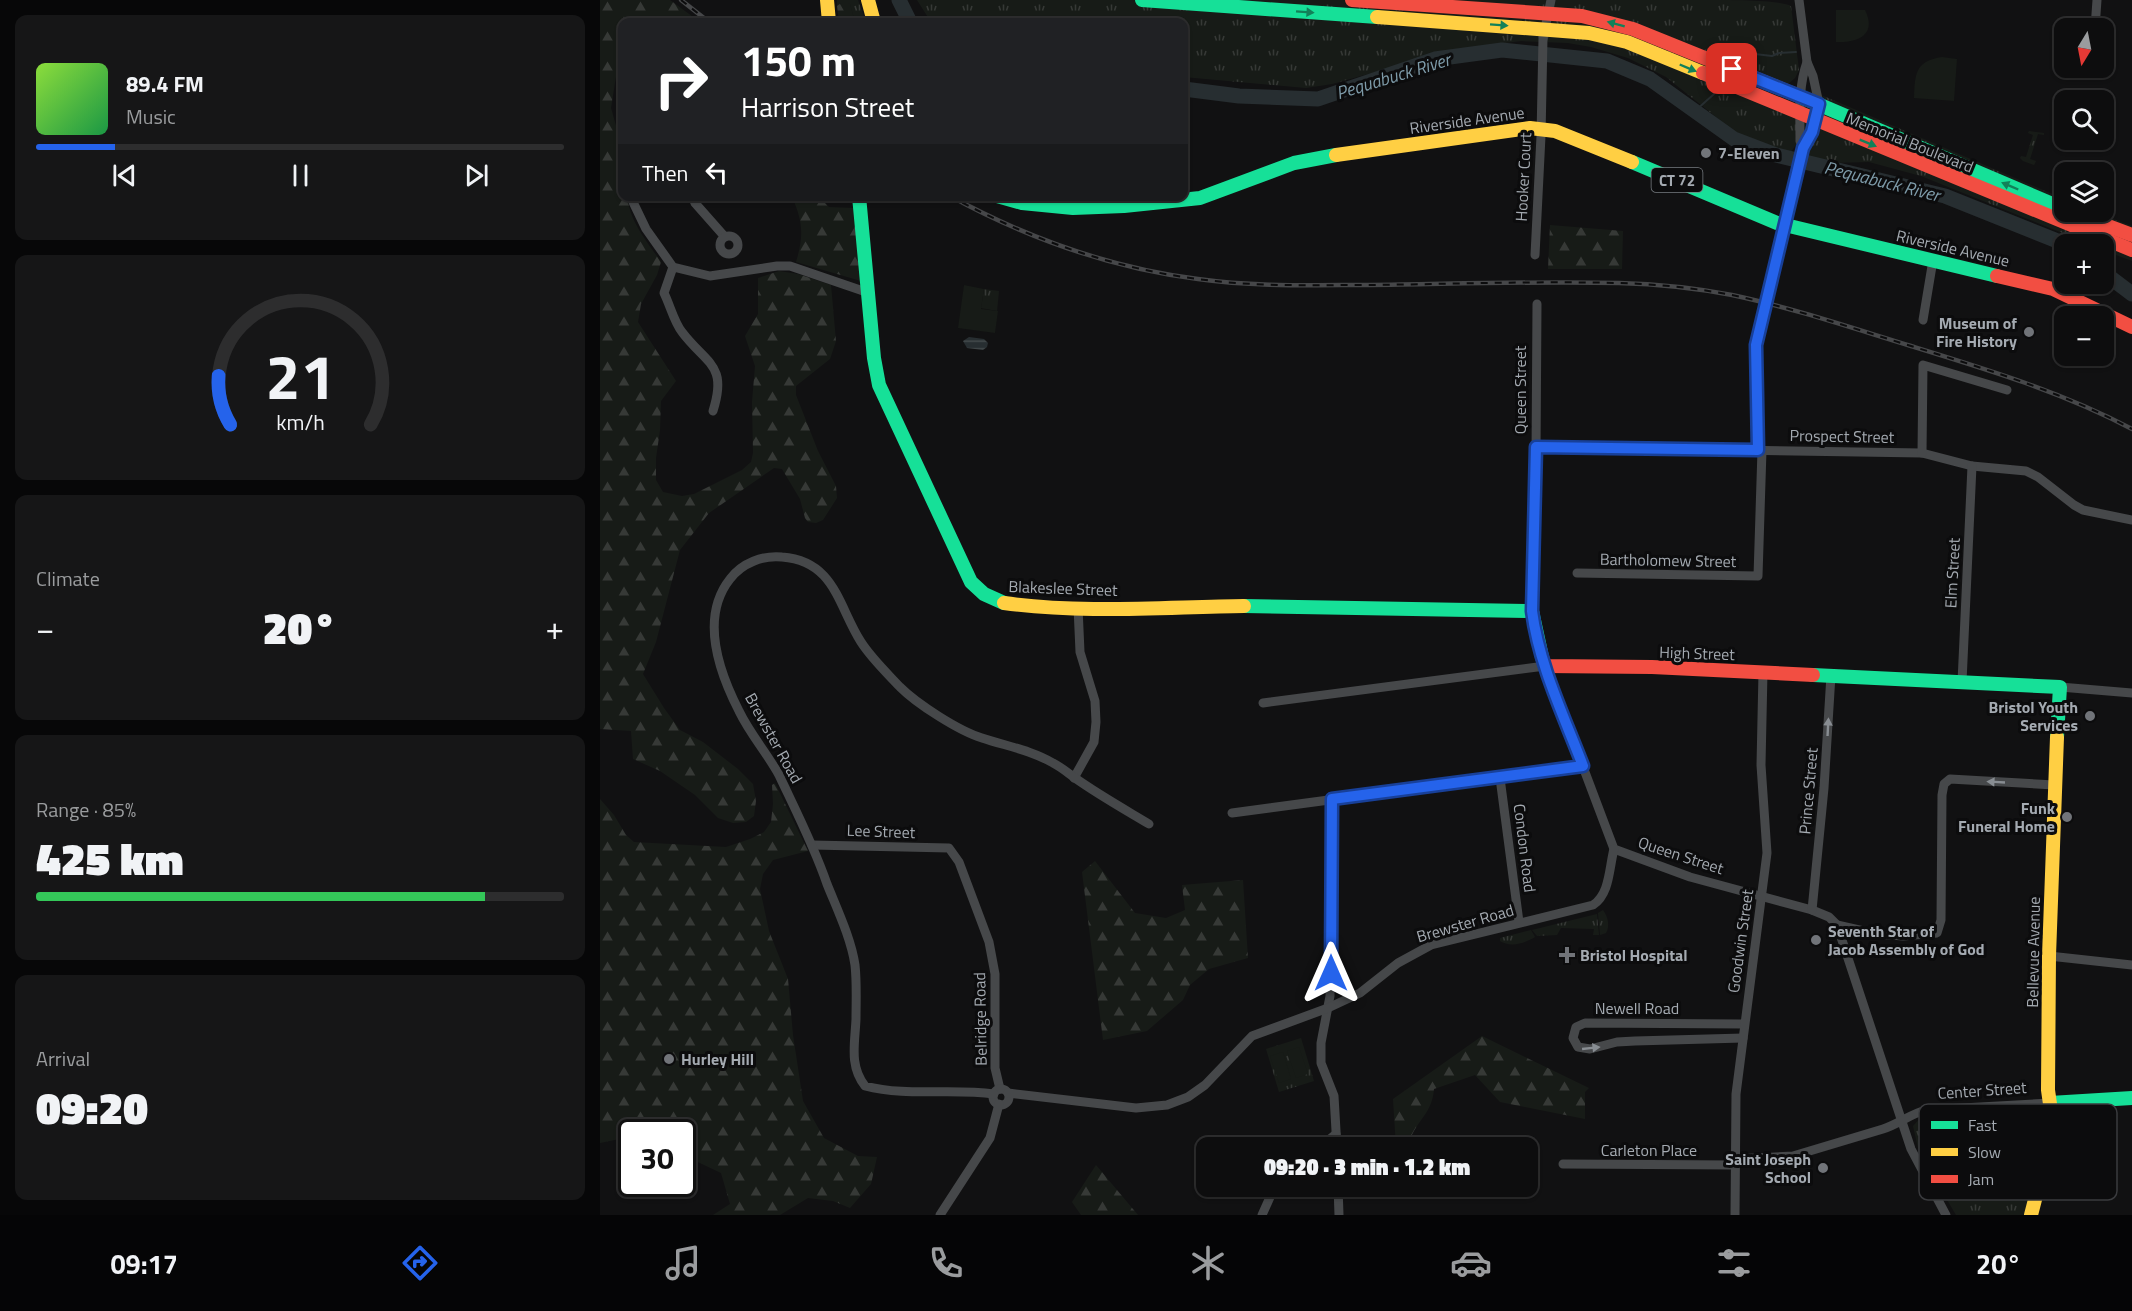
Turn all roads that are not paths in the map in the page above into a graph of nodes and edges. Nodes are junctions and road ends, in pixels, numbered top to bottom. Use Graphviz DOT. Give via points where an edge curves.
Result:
graph roads {
  1 [pos="827,0"];
  2 [pos="868,0"];
  3 [pos="1142,0"];
  4 [pos="1352,0"];
  5 [pos="1799,0"];
  6 [pos="2097,0"];
  7 [pos="1550,7"];
  8 [pos="829,18"];
  9 [pos="873,18"];
  10 [pos="2095,18"];
  11 [pos="1544,35"];
  12 [pos="1807,62"];
  13 [pos="1800,96"];
  14 [pos="1819,104"];
  15 [pos="1800,114"];
  16 [pos="1816,121"];
  17 [pos="1541,129"];
  18 [pos="1803,148"];
  19 [pos="1188,199"];
  20 [pos="694,201"];
  21 [pos="860,201"];
  22 [pos="1015,201"];
  23 [pos="1169,201"];
  24 [pos="633,202"];
  25 [pos="2054,205"];
  26 [pos="2098,222"];
  27 [pos="1785,225"];
  28 [pos="2132,235"];
  29 [pos="2132,250"];
  30 [pos="1535,255"];
  31 [pos="1933,260"];
  32 [pos="672,267"];
  33 [pos="738,271"];
  34 [pos="869,293"];
  35 [pos="1537,303"];
  36 [pos="1923,320"];
  37 [pos="2132,327"];
  38 [pos="2007,390"];
  39 [pos="713,411"];
  40 [pos="1536,447"];
  41 [pos="1760,450"];
  42 [pos="1922,453"];
  43 [pos="1972,466"];
  44 [pos="2132,520"];
  45 [pos="1577,573"];
  46 [pos="1078,607"];
  47 [pos="1532,611"];
  48 [pos="1545,666"];
  49 [pos="1763,672"];
  50 [pos="1831,675"];
  51 [pos="1962,682"];
  52 [pos="2060,687"];
  53 [pos="2132,693"];
  54 [pos="1263,703"];
  55 [pos="1583,766"];
  56 [pos="1074,778"];
  57 [pos="1500,778"];
  58 [pos="2055,785"];
  59 [pos="1332,799"];
  60 [pos="1232,813"];
  61 [pos="1149,824"];
  62 [pos="812,845"];
  63 [pos="950,848"];
  64 [pos="1614,849"];
  65 [pos="1762,897"];
  66 [pos="1812,910"];
  67 [pos="1519,922"];
  68 [pos="1837,926"];
  69 [pos="2049,956"];
  70 [pos="2132,965"];
  71 [pos="1328,1008"];
  72 [pos="1744,1024"];
  73 [pos="1743,1038"];
  74 [pos="1001,1092"];
  75 [pos="2132,1098"];
  76 [pos="2050,1103"];
  77 [pos="999,1104"];
  78 [pos="2033,1104"];
  79 [pos="1919,1113"];
  80 [pos="1901,1120"];
  81 [pos="1336,1134"];
  82 [pos="1333,1137"];
  83 [pos="1735,1162"];
  84 [pos="1563,1164"];
  85 [pos="1919,1165"];
  86 [pos="1270,1197"];
  87 [pos="1338,1197"];
  88 [pos="1938,1200"];
  89 [pos="2035,1200"];
  90 [pos="940,1215"];
  91 [pos="1262,1215"];
  92 [pos="1339,1215"];
  93 [pos="1735,1215"];
  94 [pos="1946,1215"];
  95 [pos="2031,1215"];
  1 -- 8 [label="main road"];
  2 -- 9 [label="main road"];
  3 -- 11 [label="main road, Memorial Boulevard, one-way"];
  4 -- 7 [label="main road, Memorial Boulevard"];
  5 -- 12 [label="street"];
  6 -- 10 [label="street"];
  7 -- 11 [label="street, Hooker Court"];
  13 -- 7 [label="main road, Memorial Boulevard, one-way" via="1633,29"];
  11 -- 15 [label="main road, Memorial Boulevard, one-way" via="1589,33 1627,42"];
  11 -- 17 [label="street, Hooker Court"];
  12 -- 13 [label="street"];
  12 -- 14 [label="street"];
  13 -- 14 [label="main road, Memorial Boulevard"];
  13 -- 15 [label="street"];
  14 -- 16 [label="street"];
  25 -- 14 [label="main road, Memorial Boulevard, one-way"];
  15 -- 16 [label="main road, Memorial Boulevard"];
  15 -- 18 [label="street"];
  16 -- 18 [label="street"];
  16 -- 29 [label="main road, Memorial Boulevard, one-way"];
  17 -- 19 [label="main road, Riverside Avenue / CT 72" via="1504,130 1310,159"];
  17 -- 27 [label="main road, Riverside Avenue / CT 72" via="1575,138"];
  17 -- 30 [label="street, Hooker Court"];
  18 -- 27 [label="street"];
  20 -- 33 [label="street" via="725,237 738,242 733,254"];
  21 -- 34 [label="main road, Blakeslee Street"];
  22 -- 23 [label="main road, Riverside Avenue / CT 72" via="1076,210"];
  24 -- 32 [label="street" via="646,230"];
  26 -- 28 [label="main road"];
  27 -- 31 [label="main road, Riverside Avenue / CT 72"];
  27 -- 41 [label="street" via="1756,345"];
  31 -- 36 [label="street"];
  31 -- 37 [label="main road, Riverside Avenue / CT 72" via="2053,289"];
  32 -- 33 [label="street" via="710,276"];
  32 -- 39 [label="street" via="664,293 681,331 710,360 717,374 719,394"];
  33 -- 34 [label="street" via="790,266"];
  34 -- 46 [label="main road, Blakeslee Street" via="879,385 971,582 999,602"];
  35 -- 40 [label="street, Queen Street"];
  38 -- 42 [label="street" via="1923,365"];
  40 -- 41 [label="street, Prospect Street"];
  40 -- 47 [label="street, Queen Street"];
  41 -- 42 [label="street, Prospect Street"];
  41 -- 45 [label="street, Bartholomew Street" via="1758,576"];
  42 -- 43 [label="street, Prospect Street"];
  43 -- 44 [label="street, Prospect Street" via="2026,471 2083,510"];
  43 -- 51 [label="street, Elm Street"];
  46 -- 47 [label="main road, Blakeslee Street"];
  46 -- 56 [label="street" via="1080,652 1095,701 1096,722 1094,742"];
  47 -- 48 [label="main road, Queen Street"];
  48 -- 49 [label="main road, High Street"];
  48 -- 54 [label="street, High Street"];
  48 -- 55 [label="street, Queen Street"];
  49 -- 50 [label="main road, High Street"];
  49 -- 65 [label="street, Goodwin Street" via="1761,765 1767,853"];
  50 -- 51 [label="main road, High Street"];
  66 -- 50 [label="street, Prince Street, one-way"];
  51 -- 52 [label="main road, High Street"];
  52 -- 53 [label="street, High Street"];
  52 -- 58 [label="main road, Bellevue Avenue"];
  55 -- 57 [label="street"];
  55 -- 64 [label="street, Queen Street"];
  56 -- 61 [label="street, Brewster Road"];
  56 -- 62 [label="street, Brewster Road" via="1053,762 979,737 949,722 912,697 862,643 822,572 804,561 762,558 732,576 721,592 715,608 714,633 723,672 739,712 773,765"];
  57 -- 59 [label="street"];
  57 -- 67 [label="street, Condon Road"];
  58 -- 68 [label="street, one-way" via="1950,779 1944,784 1942,795 1941,920 1937,933 1894,936"];
  58 -- 69 [label="main road, Bellevue Avenue"];
  59 -- 60 [label="street"];
  59 -- 71 [label="street"];
  62 -- 63 [label="street, Lee Street"];
  62 -- 74 [label="street, Brewster Road" via="855,964 857,1076 865,1086 890,1092"];
  63 -- 74 [label="street, Belridge Road" via="989,942 995,974 995,1068"];
  64 -- 65 [label="street, Queen Street" via="1690,877"];
  64 -- 67 [label="street, Brewster Road" via="1605,891 1598,902 1587,908"];
  65 -- 66 [label="street, Queen Street"];
  65 -- 72 [label="street, Goodwin Street"];
  66 -- 68 [label="street, Queen Street" via="1829,917"];
  67 -- 71 [label="street, Brewster Road" via="1431,945 1398,963 1360,993"];
  68 -- 80 [label="street"];
  69 -- 70 [label="street"];
  69 -- 76 [label="main road, Bellevue Avenue"];
  71 -- 74 [label="street, Brewster Road" via="1252,1036 1205,1085 1167,1106 1136,1108"];
  71 -- 81 [label="street" via="1320,1043 1321,1063 1334,1096"];
  72 -- 73 [label="street, Goodwin Street"];
  72 -- 73 [label="street, Newell Road, one-way" via="1586,1023 1576,1027 1573,1038 1578,1047 1590,1049 1626,1041"];
  73 -- 83 [label="street, Goodwin Street" via="1736,1094"];
  74 -- 77 [label="street, Belridge Road" via="995,1101"];
  74 -- 77 [label="street" via="1008,1101"];
  75 -- 76 [label="main road, Center Street"];
  76 -- 78 [label="street, Center Street"];
  77 -- 90 [label="street" via="990,1138"];
  79 -- 80 [label="street, Center Street"];
  80 -- 83 [label="street, Center Street" via="1802,1154"];
  80 -- 85 [label="street"];
  81 -- 82 [label="street"];
  83 -- 84 [label="street, Carleton Place"];
  83 -- 93 [label="street, Goodwin Street"];
  86 -- 91 [label="street"];
  87 -- 92 [label="street"];
  88 -- 94 [label="street"];
  89 -- 95 [label="main road, Bellevue Avenue"];
}
